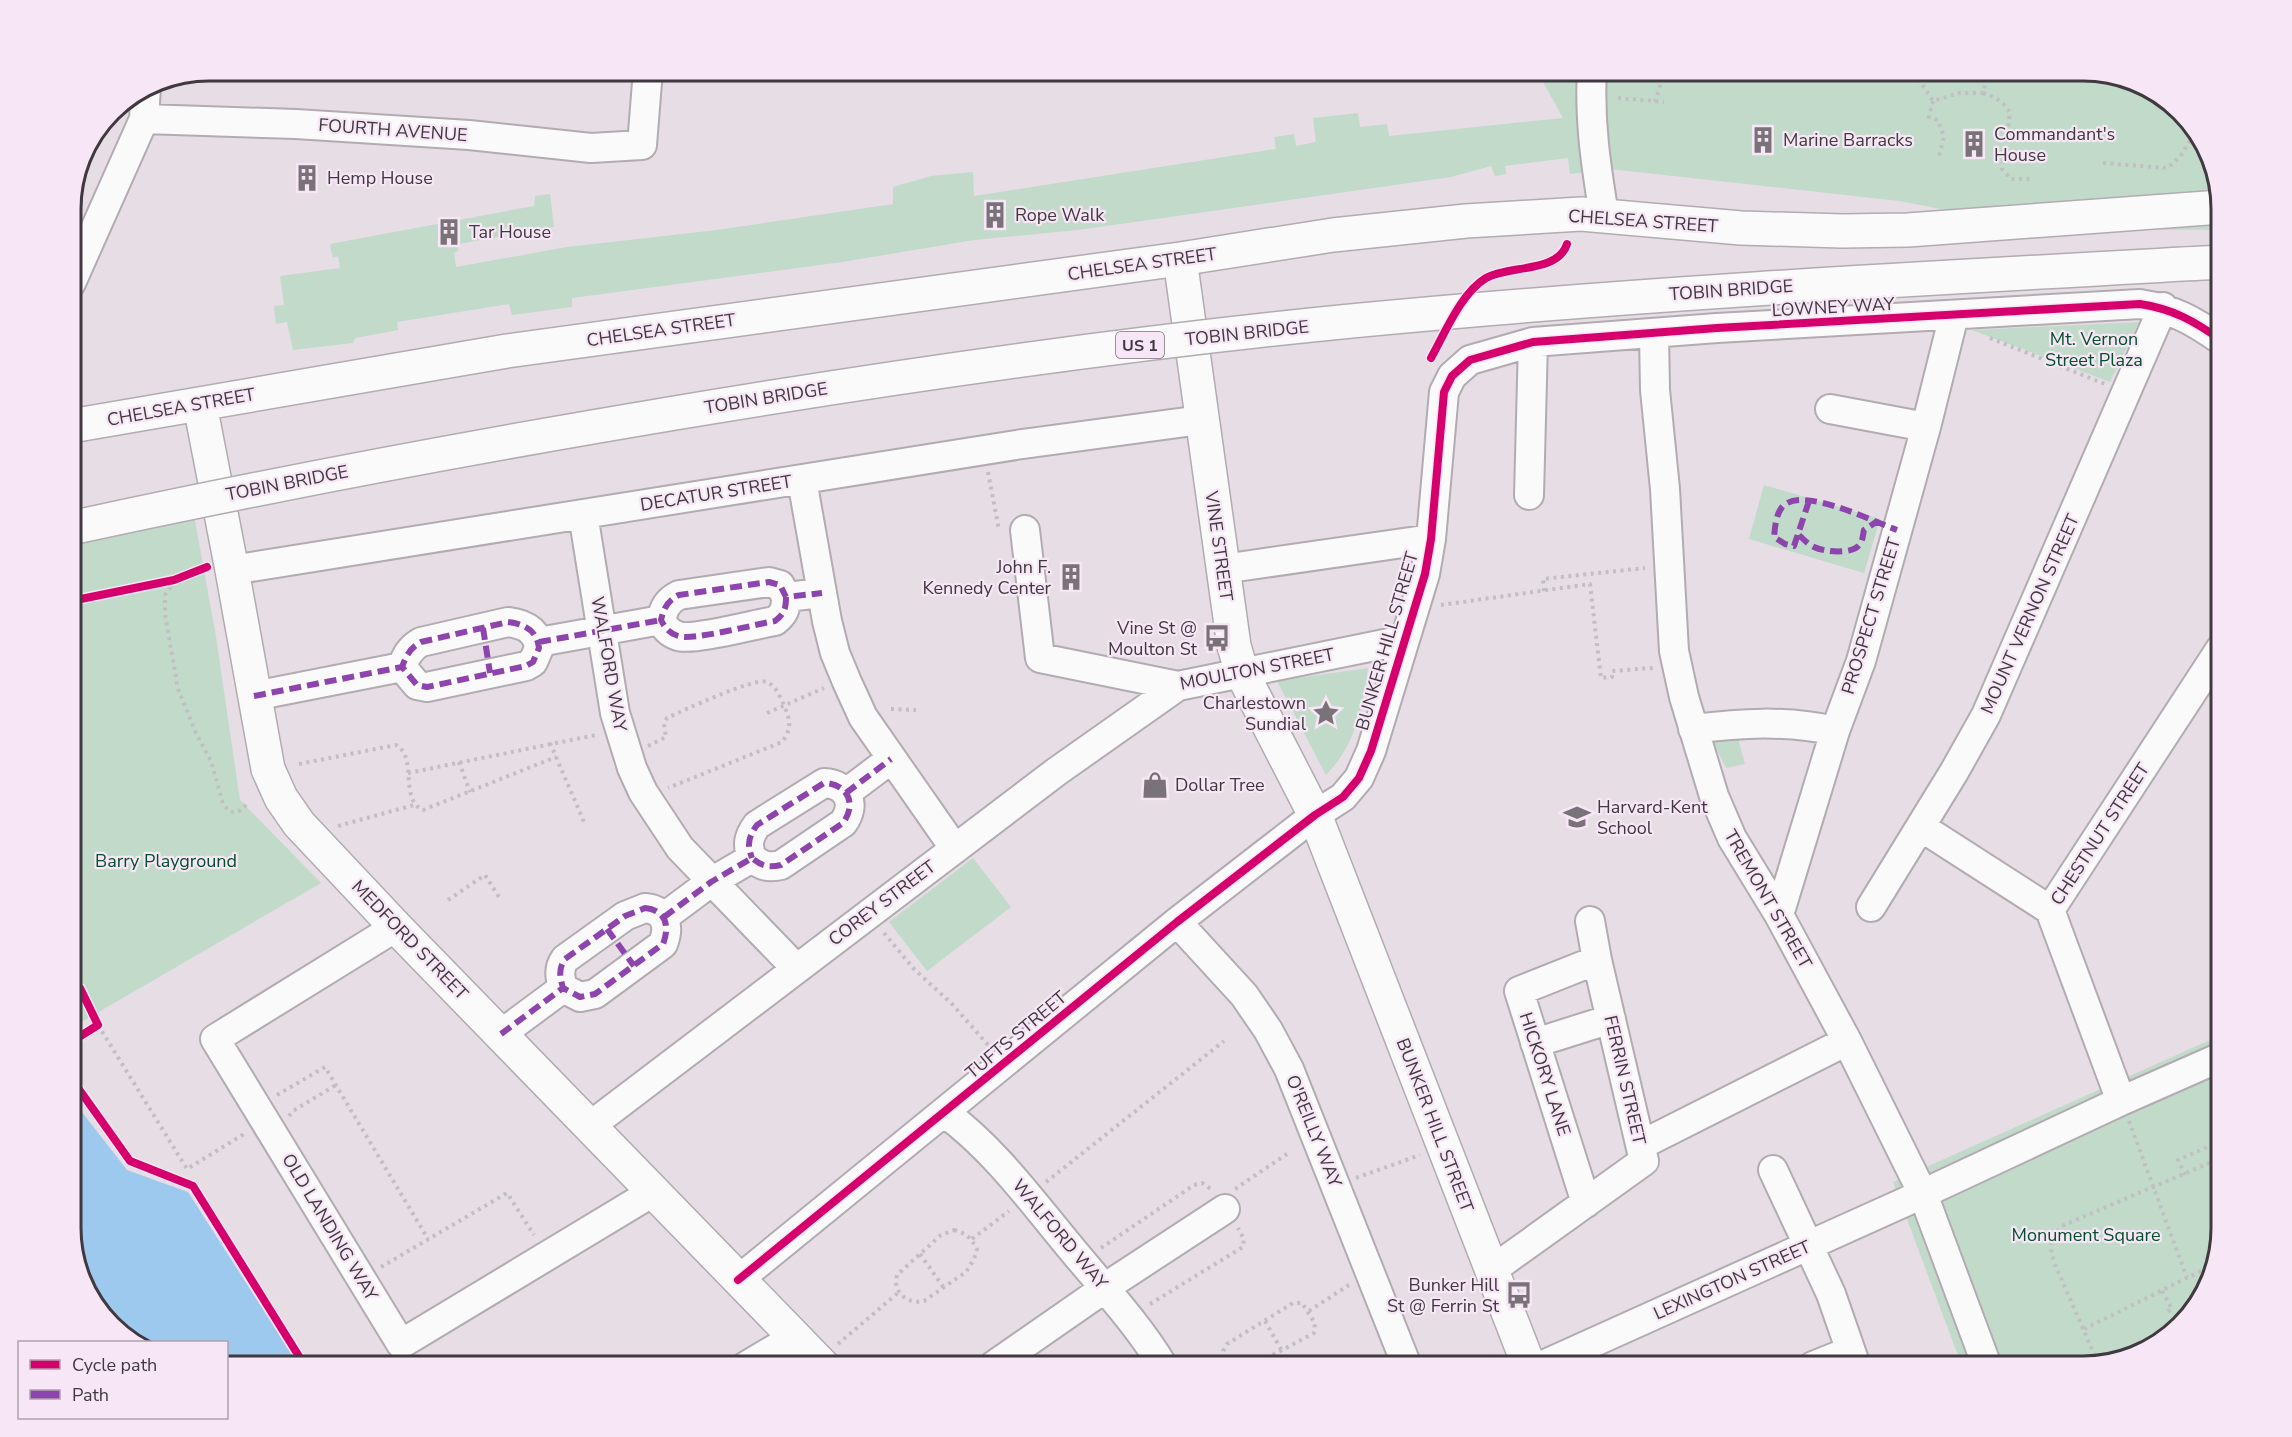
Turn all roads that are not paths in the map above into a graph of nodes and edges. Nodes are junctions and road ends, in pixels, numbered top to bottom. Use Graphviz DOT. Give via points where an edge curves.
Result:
graph roads {
  1 [pos="647,81"];
  2 [pos="1592,81"];
  3 [pos="145,98"];
  4 [pos="144,120"];
  5 [pos="2211,208"];
  6 [pos="1604,215"];
  7 [pos="81,233"];
  8 [pos="1180,260"];
  9 [pos="2211,263"];
  10 [pos="1576,302"];
  11 [pos="2163,307"];
  12 [pos="1954,315"];
  13 [pos="2211,333"];
  14 [pos="1653,334"];
  15 [pos="1533,342"];
  16 [pos="1448,381"];
  17 [pos="200,405"];
  18 [pos="1830,409"];
  19 [pos="1201,420"];
  20 [pos="81,424"];
  21 [pos="1926,427"];
  22 [pos="802,480"];
  23 [pos="1529,495"];
  24 [pos="583,514"];
  25 [pos="81,526"];
  26 [pos="81,526"];
  27 [pos="1012,532"];
  28 [pos="1431,539"];
  29 [pos="1223,569"];
  30 [pos="232,570"];
  31 [pos="822,593"];
  32 [pos="786,597"];
  33 [pos="662,620"];
  34 [pos="483,628"];
  35 [pos="608,629"];
  36 [pos="1404,640"];
  37 [pos="539,642"];
  38 [pos="2211,663"];
  39 [pos="402,667"];
  40 [pos="1242,673"];
  41 [pos="490,674"];
  42 [pos="1178,686"];
  43 [pos="254,696"];
  44 [pos="1693,729"];
  45 [pos="1835,730"];
  46 [pos="891,759"];
  47 [pos="846,793"];
  48 [pos="1315,815"];
  49 [pos="1921,827"];
  50 [pos="955,849"];
  51 [pos="752,858"];
  52 [pos="711,882"];
  53 [pos="1871,907"];
  54 [pos="2050,910"];
  55 [pos="1779,915"];
  56 [pos="664,917"];
  57 [pos="1590,921"];
  58 [pos="1177,922"];
  59 [pos="396,927"];
  60 [pos="607,929"];
  61 [pos="1597,960"];
  62 [pos="634,966"];
  63 [pos="796,968"];
  64 [pos="563,988"];
  65 [pos="1611,1019"];
  66 [pos="501,1034"];
  67 [pos="1847,1041"];
  68 [pos="1535,1043"];
  69 [pos="2211,1062"];
  70 [pos="2121,1101"];
  71 [pos="945,1113"];
  72 [pos="590,1126"];
  73 [pos="1641,1145"];
  74 [pos="1773,1170"];
  75 [pos="653,1192"];
  76 [pos="1923,1194"];
  77 [pos="1227,1201"];
  78 [pos="1586,1203"];
  79 [pos="1810,1245"];
  80 [pos="1492,1270"];
  81 [pos="738,1280"];
  82 [pos="1104,1288"];
  83 [pos="795,1337"];
  84 [pos="763,1356"];
  85 [pos="813,1356"];
  86 [pos="1007,1356"];
  87 [pos="1156,1356"];
  88 [pos="1403,1356"];
  89 [pos="1525,1356"];
  90 [pos="1563,1356"];
  91 [pos="1852,1356"];
  92 [pos="1983,1356"];
  1 -- 4 [label="street, FOURTH AVENUE" via="642,145 591,148 469,135 296,124"];
  2 -- 6 [label="street" via="1594,156"];
  3 -- 4 [label="street"];
  4 -- 7 [label="street"];
  5 -- 6 [label="main road, CHELSEA STREET" via="1931,229 1842,231 1741,228"];
  6 -- 8 [label="main road, CHELSEA STREET" via="1466,220 1333,235"];
  8 -- 17 [label="main road, CHELSEA STREET" via="507,351"];
  8 -- 19 [label="main road, VINE STREET"];
  9 -- 25 [label="main road, TOBIN BRIDGE / US 1, bridge" via="1828,283 1526,305 1109,348 829,388 493,444"];
  10 -- 26 [label="main road, TOBIN BRIDGE / US 1, bridge" via="1343,322 1100,350 778,398 366,468"];
  11 -- 12 [label="street, LOWNEY WAY" via="2140,304"];
  11 -- 13 [label="street, LOWNEY WAY"];
  11 -- 49 [label="street, MOUNT VERNON STREET" via="1986,715"];
  12 -- 14 [label="street, LOWNEY WAY"];
  12 -- 21 [label="street, PROSPECT STREET"];
  14 -- 15 [label="street, LOWNEY WAY"];
  14 -- 44 [label="street, TREMONT STREET" via="1674,651"];
  15 -- 16 [label="street, LOWNEY WAY" via="1470,360"];
  15 -- 23 [label="street"];
  16 -- 28 [label="street, BUNKER HILL STREET" via="1440,421"];
  17 -- 20 [label="main road, CHELSEA STREET"];
  17 -- 30 [label="main road, MEDFORD STREET"];
  18 -- 21 [label="street"];
  19 -- 22 [label="street, DECATUR STREET"];
  19 -- 29 [label="main road, VINE STREET"];
  21 -- 45 [label="street, PROSPECT STREET" via="1861,662"];
  22 -- 24 [label="street, DECATUR STREET"];
  22 -- 31 [label="street"];
  24 -- 30 [label="street, DECATUR STREET"];
  24 -- 35 [label="street, WALFORD WAY"];
  27 -- 42 [label="street, MOULTON STREET" via="1040,658"];
  28 -- 29 [label="street"];
  28 -- 36 [label="street, BUNKER HILL STREET" via="1425,574"];
  29 -- 40 [label="main road, VINE STREET" via="1234,646"];
  30 -- 43 [label="main road, MEDFORD STREET"];
  31 -- 32 [label="street"];
  31 -- 46 [label="street" via="835,653 863,717"];
  32 -- 33 [label="street" via="780,585 769,582 679,595 665,606"];
  32 -- 33 [label="street" via="783,615 775,621 692,637 677,636 667,630"];
  33 -- 35 [label="street"];
  34 -- 37 [label="street" via="517,623 526,626"];
  34 -- 39 [label="street" via="421,642 413,646"];
  34 -- 41 [label="street"];
  35 -- 37 [label="street"];
  35 -- 52 [label="street, WALFORD WAY" via="615,713 636,776 680,848"];
  36 -- 40 [label="street, MOULTON STREET"];
  36 -- 48 [label="street, BUNKER HILL STREET" via="1371,751 1359,778 1343,797"];
  37 -- 41 [label="street" via="534,662"];
  38 -- 54 [label="street, CHESTNUT STREET"];
  39 -- 41 [label="street" via="417,685 427,687"];
  39 -- 43 [label="street"];
  40 -- 42 [label="street, MOULTON STREET"];
  40 -- 48 [label="main road, VINE STREET"];
  42 -- 50 [label="street, COREY STREET"];
  43 -- 59 [label="main road, MEDFORD STREET" via="268,769 281,798 299,824"];
  44 -- 45 [label="street" via="1737,723 1809,725"];
  44 -- 55 [label="street, TREMONT STREET" via="1722,819"];
  45 -- 55 [label="street, PROSPECT STREET"];
  46 -- 47 [label="street"];
  46 -- 50 [label="street"];
  47 -- 51 [label="street" via="850,803 843,823 781,865 762,866"];
  47 -- 51 [label="street" via="834,783 824,783 757,825 748,847"];
  48 -- 58 [label="street, TUFTS STREET"];
  48 -- 80 [label="main road, BUNKER HILL STREET"];
  49 -- 53 [label="street, MOUNT VERNON STREET"];
  49 -- 54 [label="street"];
  50 -- 63 [label="street, COREY STREET"];
  51 -- 52 [label="street"];
  52 -- 56 [label="street"];
  52 -- 63 [label="street, WALFORD WAY"];
  54 -- 70 [label="street, CHESTNUT STREET"];
  55 -- 67 [label="street, TREMONT STREET"];
  56 -- 60 [label="street" via="645,908"];
  56 -- 62 [label="street" via="667,932 663,944"];
  57 -- 61 [label="street, FERRIN STREET"];
  58 -- 71 [label="street, TUFTS STREET"];
  58 -- 88 [label="street, O'REILLY WAY" via="1244,996 1289,1069"];
  59 -- 66 [label="main road, MEDFORD STREET"];
  59 -- 75 [label="street, OLD LANDING WAY" via="215,1039 401,1344"];
  60 -- 62 [label="street"];
  60 -- 64 [label="street" via="565,958 560,966"];
  61 -- 65 [label="street, FERRIN STREET"];
  61 -- 68 [label="street, HICKORY LANE" via="1519,991"];
  62 -- 64 [label="street" via="588,996 579,997"];
  63 -- 72 [label="street, COREY STREET"];
  64 -- 66 [label="street"];
  65 -- 68 [label="street"];
  65 -- 73 [label="street, FERRIN STREET"];
  66 -- 72 [label="main road, MEDFORD STREET"];
  67 -- 73 [label="street"];
  67 -- 76 [label="street, TREMONT STREET"];
  68 -- 78 [label="street, HICKORY LANE"];
  69 -- 70 [label="street"];
  70 -- 76 [label="street"];
  71 -- 81 [label="street, TUFTS STREET"];
  71 -- 82 [label="street, WALFORD WAY" via="990,1153"];
  72 -- 75 [label="main road, MEDFORD STREET"];
  73 -- 78 [label="street, FERRIN STREET" via="1644,1161"];
  74 -- 79 [label="street"];
  75 -- 81 [label="main road, MEDFORD STREET"];
  76 -- 79 [label="street, LEXINGTON STREET"];
  76 -- 92 [label="street"];
  77 -- 82 [label="street"];
  78 -- 80 [label="street, FERRIN STREET"];
  79 -- 90 [label="street, LEXINGTON STREET"];
  79 -- 91 [label="street"];
  80 -- 89 [label="main road, BUNKER HILL STREET"];
  81 -- 83 [label="main road, MEDFORD STREET"];
  82 -- 86 [label="street"];
  82 -- 87 [label="street, WALFORD WAY"];
  83 -- 84 [label="street"];
  83 -- 85 [label="main road, MEDFORD STREET"];
}
